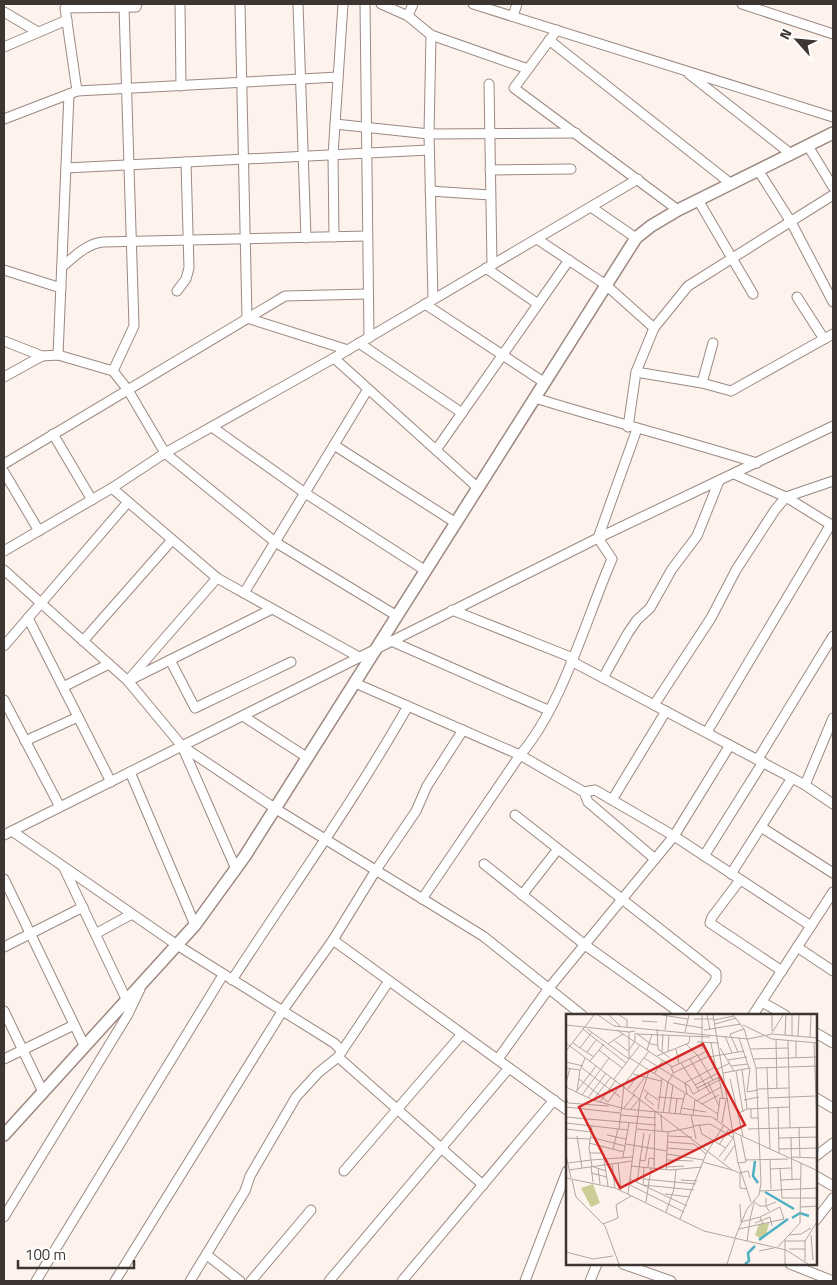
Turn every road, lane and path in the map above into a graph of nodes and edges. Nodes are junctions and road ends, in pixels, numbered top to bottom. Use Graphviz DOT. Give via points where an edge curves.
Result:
graph roads {
  1 [pos="137,4"];
  2 [pos="180,4"];
  3 [pos="240,4"];
  4 [pos="298,4"];
  5 [pos="343,4"];
  6 [pos="365,4"];
  7 [pos="381,4"];
  8 [pos="413,4"];
  9 [pos="473,4"];
  10 [pos="517,4"];
  11 [pos="742,4"];
  12 [pos="124,7"];
  13 [pos="4,12"];
  14 [pos="408,16"];
  15 [pos="513,16"];
  16 [pos="67,20"];
  17 [pos="557,30"];
  18 [pos="38,32"];
  19 [pos="833,34"];
  20 [pos="431,35"];
  21 [pos="549,40"];
  22 [pos="4,47"];
  23 [pos="528,69"];
  24 [pos="684,70"];
  25 [pos="338,77"];
  26 [pos="300,80"];
  27 [pos="242,82"];
  28 [pos="490,84"];
  29 [pos="181,86"];
  30 [pos="126,89"];
  31 [pos="73,93"];
  32 [pos="833,117"];
  33 [pos="4,119"];
  34 [pos="335,124"];
  35 [pos="366,127"];
  36 [pos="577,133"];
  37 [pos="833,133"];
  38 [pos="429,134"];
  39 [pos="490,136"];
  40 [pos="808,146"];
  41 [pos="429,150"];
  42 [pos="366,153"];
  43 [pos="791,154"];
  44 [pos="333,155"];
  45 [pos="303,156"];
  46 [pos="244,159"];
  47 [pos="186,162"];
  48 [pos="129,165"];
  49 [pos="66,168"];
  50 [pos="572,169"];
  51 [pos="490,170"];
  52 [pos="758,170"];
  53 [pos="638,179"];
  54 [pos="730,184"];
  55 [pos="833,187"];
  56 [pos="430,191"];
  57 [pos="490,195"];
  58 [pos="833,195"];
  59 [pos="698,200"];
  60 [pos="591,207"];
  61 [pos="678,210"];
  62 [pos="791,222"];
  63 [pos="367,236"];
  64 [pos="334,237"];
  65 [pos="306,238"];
  66 [pos="636,238"];
  67 [pos="245,239"];
  68 [pos="537,239"];
  69 [pos="188,240"];
  70 [pos="131,242"];
  71 [pos="732,259"];
  72 [pos="569,260"];
  73 [pos="62,267"];
  74 [pos="489,267"];
  75 [pos="4,270"];
  76 [pos="606,285"];
  77 [pos="61,288"];
  78 [pos="177,291"];
  79 [pos="368,294"];
  80 [pos="753,294"];
  81 [pos="797,297"];
  82 [pos="429,302"];
  83 [pos="833,302"];
  84 [pos="538,304"];
  85 [pos="247,318"];
  86 [pos="654,328"];
  87 [pos="833,334"];
  88 [pos="369,338"];
  89 [pos="824,339"];
  90 [pos="4,341"];
  91 [pos="359,343"];
  92 [pos="712,344"];
  93 [pos="348,350"];
  94 [pos="58,355"];
  95 [pos="503,355"];
  96 [pos="42,356"];
  97 [pos="334,358"];
  98 [pos="113,370"];
  99 [pos="636,372"];
  100 [pos="4,377"];
  101 [pos="544,383"];
  102 [pos="702,383"];
  103 [pos="368,389"];
  104 [pos="128,390"];
  105 [pos="535,398"];
  106 [pos="462,413"];
  107 [pos="833,426"];
  108 [pos="212,427"];
  109 [pos="633,428"];
  110 [pos="53,434"];
  111 [pos="334,445"];
  112 [pos="436,450"];
  113 [pos="165,452"];
  114 [pos="757,463"];
  115 [pos="4,464"];
  116 [pos="4,472"];
  117 [pos="734,474"];
  118 [pos="719,481"];
  119 [pos="833,481"];
  120 [pos="112,488"];
  121 [pos="478,488"];
  122 [pos="305,493"];
  123 [pos="786,498"];
  124 [pos="92,500"];
  125 [pos="128,502"];
  126 [pos="456,523"];
  127 [pos="832,525"];
  128 [pos="39,531"];
  129 [pos="598,538"];
  130 [pos="172,540"];
  131 [pos="275,542"];
  132 [pos="4,551"];
  133 [pos="4,570"];
  134 [pos="426,571"];
  135 [pos="217,578"];
  136 [pos="244,593"];
  137 [pos="41,603"];
  138 [pos="272,609"];
  139 [pos="452,610"];
  140 [pos="397,616"];
  141 [pos="28,618"];
  142 [pos="833,636"];
  143 [pos="83,640"];
  144 [pos="391,641"];
  145 [pos="4,646"];
  146 [pos="376,650"];
  147 [pos="359,657"];
  148 [pos="572,659"];
  149 [pos="170,660"];
  150 [pos="290,662"];
  151 [pos="109,664"];
  152 [pos="603,678"];
  153 [pos="128,681"];
  154 [pos="355,683"];
  155 [pos="63,687"];
  156 [pos="4,700"];
  157 [pos="654,705"];
  158 [pos="408,706"];
  159 [pos="548,710"];
  160 [pos="666,712"];
  161 [pos="243,716"];
  162 [pos="78,717"];
  163 [pos="833,718"];
  164 [pos="463,730"];
  165 [pos="707,732"];
  166 [pos="25,741"];
  167 [pos="730,744"];
  168 [pos="182,746"];
  169 [pos="520,755"];
  170 [pos="308,758"];
  171 [pos="760,760"];
  172 [pos="130,772"];
  173 [pos="792,778"];
  174 [pos="111,782"];
  175 [pos="805,785"];
  176 [pos="584,792"];
  177 [pos="612,800"];
  178 [pos="833,804"];
  179 [pos="60,807"];
  180 [pos="276,808"];
  181 [pos="515,815"];
  182 [pos="761,827"];
  183 [pos="6,832"];
  184 [pos="674,836"];
  185 [pos="327,840"];
  186 [pos="558,849"];
  187 [pos="704,856"];
  188 [pos="655,859"];
  189 [pos="484,864"];
  190 [pos="64,868"];
  191 [pos="236,869"];
  192 [pos="376,870"];
  193 [pos="833,873"];
  194 [pos="731,874"];
  195 [pos="4,879"];
  196 [pos="740,880"];
  197 [pos="833,893"];
  198 [pos="522,895"];
  199 [pos="422,898"];
  200 [pos="622,900"];
  201 [pos="83,907"];
  202 [pos="132,914"];
  203 [pos="195,925"];
  204 [pos="811,926"];
  205 [pos="96,933"];
  206 [pos="30,934"];
  207 [pos="333,940"];
  208 [pos="177,945"];
  209 [pos="584,945"];
  210 [pos="4,947"];
  211 [pos="797,947"];
  212 [pos="782,971"];
  213 [pos="833,971"];
  214 [pos="223,975"];
  215 [pos="232,980"];
  216 [pos="389,981"];
  217 [pos="142,985"];
  218 [pos="548,988"];
  219 [pos="127,1001"];
  220 [pos="762,1002"];
  221 [pos="283,1010"];
  222 [pos="4,1011"];
  223 [pos="581,1014"];
  224 [pos="682,1014"];
  225 [pos="691,1014"];
  226 [pos="754,1014"];
  227 [pos="783,1014"];
  228 [pos="74,1025"];
  229 [pos="462,1034"];
  230 [pos="817,1034"];
  231 [pos="833,1043"];
  232 [pos="85,1047"];
  233 [pos="23,1050"];
  234 [pos="340,1054"];
  235 [pos="4,1059"];
  236 [pos="498,1059"];
  237 [pos="509,1068"];
  238 [pos="43,1092"];
  239 [pos="817,1099"];
  240 [pos="554,1100"];
  241 [pos="397,1108"];
  242 [pos="833,1108"];
  243 [pos="566,1109"];
  244 [pos="4,1135"];
  245 [pos="833,1143"];
  246 [pos="442,1147"];
  247 [pos="817,1155"];
  248 [pos="344,1171"];
  249 [pos="566,1174"];
  250 [pos="817,1177"];
  251 [pos="483,1185"];
  252 [pos="833,1186"];
  253 [pos="833,1198"];
  254 [pos="311,1210"];
  255 [pos="4,1218"];
  256 [pos="817,1219"];
  257 [pos="207,1255"];
  258 [pos="597,1265"];
  259 [pos="626,1265"];
  260 [pos="793,1265"];
  261 [pos="36,1281"];
  262 [pos="115,1281"];
  263 [pos="190,1281"];
  264 [pos="240,1281"];
  265 [pos="251,1281"];
  266 [pos="329,1281"];
  267 [pos="402,1281"];
  268 [pos="525,1281"];
  269 [pos="590,1281"];
  270 [pos="671,1281"];
  271 [pos="833,1281"];
  1 -- 12 [label="street" via="136,7"];
  2 -- 29 [label="street"];
  3 -- 27 [label="street"];
  4 -- 26 [label="street"];
  5 -- 25 [label="street"];
  6 -- 35 [label="street"];
  7 -- 14 [label="street"];
  8 -- 14 [label="street"];
  9 -- 15 [label="street"];
  10 -- 15 [label="street"];
  11 -- 19 [label="street"];
  12 -- 16 [label="street" via="65,8"];
  12 -- 30 [label="street"];
  13 -- 18 [label="street"];
  14 -- 20 [label="street"];
  15 -- 17 [label="street"];
  16 -- 18 [label="street"];
  16 -- 31 [label="street"];
  17 -- 21 [label="street"];
  17 -- 24 [label="street"];
  18 -- 22 [label="street"];
  20 -- 23 [label="street"];
  20 -- 38 [label="street"];
  21 -- 23 [label="street"];
  21 -- 54 [label="street"];
  23 -- 36 [label="street" via="514,88"];
  24 -- 32 [label="street"];
  24 -- 43 [label="street"];
  25 -- 26 [label="street"];
  25 -- 34 [label="street"];
  26 -- 27 [label="street"];
  26 -- 45 [label="street"];
  27 -- 29 [label="street"];
  27 -- 46 [label="street"];
  28 -- 39 [label="street"];
  29 -- 30 [label="street"];
  30 -- 31 [label="street"];
  30 -- 48 [label="street"];
  31 -- 33 [label="street"];
  31 -- 49 [label="street"];
  34 -- 35 [label="street"];
  34 -- 44 [label="street"];
  35 -- 38 [label="street"];
  35 -- 42 [label="street"];
  36 -- 39 [label="street"];
  36 -- 53 [label="street"];
  37 -- 40 [label="street"];
  38 -- 39 [label="street"];
  38 -- 41 [label="street"];
  39 -- 51 [label="street"];
  40 -- 43 [label="street"];
  40 -- 55 [label="street"];
  41 -- 42 [label="street"];
  41 -- 56 [label="street"];
  42 -- 44 [label="street"];
  42 -- 63 [label="street"];
  43 -- 52 [label="street"];
  44 -- 45 [label="street"];
  44 -- 64 [label="street"];
  45 -- 46 [label="street"];
  45 -- 65 [label="street"];
  46 -- 47 [label="street"];
  46 -- 67 [label="street"];
  47 -- 48 [label="street"];
  47 -- 69 [label="street"];
  48 -- 49 [label="street"];
  48 -- 70 [label="street"];
  49 -- 73 [label="street"];
  50 -- 51 [label="street"];
  51 -- 57 [label="street"];
  52 -- 54 [label="street"];
  52 -- 62 [label="street"];
  53 -- 60 [label="street"];
  53 -- 61 [label="street"];
  54 -- 59 [label="street"];
  56 -- 57 [label="street"];
  56 -- 82 [label="street"];
  57 -- 74 [label="street"];
  58 -- 62 [label="street"];
  59 -- 61 [label="street"];
  59 -- 71 [label="street"];
  60 -- 66 [label="street"];
  60 -- 68 [label="street"];
  61 -- 66 [label="street"];
  62 -- 71 [label="street"];
  62 -- 83 [label="street"];
  63 -- 64 [label="street"];
  63 -- 79 [label="street"];
  64 -- 65 [label="street"];
  65 -- 67 [label="street"];
  66 -- 76 [label="street"];
  67 -- 69 [label="street"];
  67 -- 85 [label="street"];
  68 -- 72 [label="street"];
  68 -- 74 [label="street"];
  69 -- 70 [label="street"];
  69 -- 78 [label="street" via="188,273"];
  70 -- 73 [label="street" via="93,244"];
  70 -- 98 [label="street" via="134,326"];
  71 -- 80 [label="street"];
  71 -- 86 [label="street" via="688,286"];
  72 -- 76 [label="street"];
  72 -- 84 [label="street"];
  73 -- 77 [label="street"];
  74 -- 82 [label="street"];
  74 -- 84 [label="street"];
  75 -- 77 [label="street"];
  76 -- 86 [label="street"];
  76 -- 101 [label="street"];
  77 -- 94 [label="street"];
  79 -- 85 [label="street" via="285,296"];
  79 -- 88 [label="street"];
  81 -- 89 [label="street"];
  82 -- 88 [label="street"];
  82 -- 95 [label="street"];
  84 -- 95 [label="street"];
  85 -- 93 [label="street"];
  85 -- 104 [label="street"];
  86 -- 99 [label="street"];
  87 -- 89 [label="street"];
  88 -- 91 [label="street"];
  89 -- 102 [label="street" via="731,391"];
  90 -- 96 [label="street"];
  91 -- 93 [label="street"];
  91 -- 106 [label="street"];
  92 -- 102 [label="street"];
  93 -- 97 [label="street"];
  94 -- 96 [label="street"];
  94 -- 98 [label="street"];
  95 -- 101 [label="street"];
  95 -- 106 [label="street"];
  96 -- 100 [label="street"];
  97 -- 103 [label="street"];
  97 -- 108 [label="street"];
  98 -- 104 [label="street"];
  99 -- 102 [label="street"];
  99 -- 109 [label="street"];
  101 -- 105 [label="street"];
  103 -- 111 [label="street"];
  103 -- 112 [label="street"];
  104 -- 110 [label="street"];
  104 -- 113 [label="street"];
  105 -- 109 [label="street"];
  105 -- 121 [label="street"];
  106 -- 112 [label="street"];
  107 -- 114 [label="street"];
  108 -- 113 [label="street"];
  108 -- 122 [label="street"];
  109 -- 114 [label="street" via="669,435"];
  109 -- 129 [label="street"];
  110 -- 115 [label="street"];
  110 -- 124 [label="street"];
  111 -- 122 [label="street"];
  111 -- 126 [label="street"];
  112 -- 121 [label="street"];
  113 -- 120 [label="street"];
  113 -- 131 [label="street"];
  114 -- 117 [label="street"];
  116 -- 128 [label="street"];
  117 -- 118 [label="street"];
  117 -- 123 [label="street"];
  118 -- 129 [label="street"];
  118 -- 152 [label="street" via="697,536 672,569 650,608 637,620"];
  119 -- 123 [label="street"];
  120 -- 124 [label="street"];
  120 -- 125 [label="street"];
  121 -- 126 [label="street"];
  122 -- 131 [label="street"];
  122 -- 134 [label="street"];
  123 -- 127 [label="street"];
  123 -- 157 [label="street" via="736,570 710,618"];
  124 -- 128 [label="street"];
  125 -- 130 [label="street"];
  125 -- 137 [label="street"];
  126 -- 134 [label="street"];
  127 -- 165 [label="street"];
  128 -- 132 [label="street"];
  129 -- 139 [label="street"];
  129 -- 148 [label="street" via="612,559"];
  130 -- 135 [label="street"];
  130 -- 143 [label="street"];
  131 -- 136 [label="street"];
  131 -- 140 [label="street"];
  133 -- 137 [label="street"];
  134 -- 140 [label="street"];
  135 -- 136 [label="street"];
  135 -- 153 [label="street"];
  136 -- 138 [label="street"];
  137 -- 141 [label="street"];
  137 -- 143 [label="street"];
  138 -- 147 [label="street"];
  138 -- 149 [label="street"];
  139 -- 144 [label="street"];
  139 -- 148 [label="street"];
  140 -- 146 [label="street"];
  141 -- 145 [label="street"];
  141 -- 155 [label="street"];
  142 -- 171 [label="street"];
  143 -- 151 [label="street"];
  144 -- 146 [label="street"];
  144 -- 159 [label="street"];
  146 -- 147 [label="street"];
  146 -- 154 [label="street"];
  147 -- 161 [label="street"];
  148 -- 152 [label="street"];
  148 -- 159 [label="street"];
  149 -- 150 [label="street" via="195,708"];
  149 -- 153 [label="street"];
  151 -- 153 [label="street"];
  151 -- 155 [label="street"];
  152 -- 157 [label="street"];
  153 -- 168 [label="street"];
  154 -- 158 [label="street"];
  154 -- 170 [label="street"];
  155 -- 162 [label="street"];
  156 -- 166 [label="street"];
  157 -- 160 [label="street"];
  158 -- 164 [label="street"];
  158 -- 185 [label="street"];
  159 -- 169 [label="street" via="533,740"];
  160 -- 165 [label="street"];
  160 -- 177 [label="street"];
  161 -- 168 [label="street"];
  161 -- 170 [label="street"];
  162 -- 166 [label="street"];
  162 -- 174 [label="street"];
  163 -- 175 [label="street"];
  164 -- 169 [label="street"];
  164 -- 192 [label="street" via="427,786 416,811"];
  165 -- 167 [label="street"];
  166 -- 179 [label="street"];
  167 -- 171 [label="street"];
  167 -- 184 [label="street"];
  168 -- 172 [label="street"];
  168 -- 180 [label="street"];
  168 -- 191 [label="street"];
  169 -- 176 [label="street"];
  169 -- 199 [label="street"];
  170 -- 180 [label="street"];
  171 -- 173 [label="street"];
  171 -- 187 [label="street"];
  172 -- 174 [label="street"];
  172 -- 203 [label="street"];
  173 -- 175 [label="street"];
  173 -- 182 [label="street"];
  174 -- 179 [label="street"];
  175 -- 178 [label="street"];
  176 -- 177 [label="street" via="595,790"];
  176 -- 188 [label="street" via="588,802"];
  177 -- 184 [label="street"];
  179 -- 183 [label="street"];
  180 -- 185 [label="street"];
  180 -- 191 [label="street"];
  181 -- 186 [label="street"];
  182 -- 193 [label="street"];
  182 -- 194 [label="street"];
  183 -- 190 [label="street"];
  184 -- 187 [label="street"];
  184 -- 188 [label="street"];
  185 -- 192 [label="street"];
  185 -- 215 [label="street"];
  186 -- 198 [label="street"];
  186 -- 200 [label="street"];
  187 -- 194 [label="street"];
  188 -- 200 [label="street"];
  189 -- 198 [label="street"];
  190 -- 201 [label="street"];
  190 -- 202 [label="street"];
  191 -- 203 [label="street"];
  192 -- 199 [label="street"];
  192 -- 207 [label="street"];
  194 -- 196 [label="street"];
  195 -- 206 [label="street"];
  196 -- 204 [label="street"];
  196 -- 212 [label="street" via="710,923"];
  197 -- 204 [label="street"];
  198 -- 209 [label="street"];
  199 -- 218 [label="street" via="483,936"];
  200 -- 209 [label="street"];
  200 -- 225 [label="street" via="716,973 716,980"];
  201 -- 205 [label="street"];
  201 -- 206 [label="street"];
  202 -- 205 [label="street"];
  202 -- 208 [label="street"];
  203 -- 208 [label="street"];
  204 -- 211 [label="street"];
  205 -- 219 [label="street"];
  206 -- 210 [label="street"];
  206 -- 228 [label="street"];
  207 -- 216 [label="street"];
  207 -- 221 [label="street"];
  208 -- 214 [label="street"];
  208 -- 217 [label="street"];
  209 -- 218 [label="street"];
  209 -- 224 [label="street"];
  211 -- 212 [label="street"];
  211 -- 213 [label="street"];
  212 -- 220 [label="street"];
  214 -- 215 [label="street"];
  214 -- 261 [label="street"];
  215 -- 221 [label="street"];
  216 -- 229 [label="street"];
  216 -- 234 [label="street"];
  217 -- 219 [label="street"];
  217 -- 255 [label="street" via="127,1016"];
  218 -- 223 [label="street"];
  218 -- 236 [label="street"];
  219 -- 232 [label="street"];
  220 -- 226 [label="street"];
  220 -- 227 [label="street"];
  221 -- 234 [label="street" via="334,1043"];
  221 -- 262 [label="street"];
  222 -- 233 [label="street"];
  228 -- 232 [label="street"];
  228 -- 233 [label="street"];
  229 -- 236 [label="street"];
  229 -- 241 [label="street"];
  230 -- 231 [label="street"];
  232 -- 238 [label="street"];
  233 -- 235 [label="street"];
  233 -- 238 [label="street"];
  234 -- 241 [label="street"];
  234 -- 257 [label="street" via="296,1097"];
  236 -- 237 [label="street"];
  237 -- 240 [label="street"];
  237 -- 246 [label="street"];
  238 -- 244 [label="street"];
  239 -- 242 [label="street"];
  240 -- 243 [label="street"];
  240 -- 251 [label="street"];
  241 -- 246 [label="street"];
  241 -- 248 [label="street"];
  245 -- 247 [label="street"];
  246 -- 251 [label="street"];
  246 -- 266 [label="street"];
  249 -- 268 [label="street"];
  250 -- 252 [label="street"];
  251 -- 267 [label="street"];
  253 -- 256 [label="street"];
  254 -- 265 [label="street"];
  257 -- 263 [label="street"];
  257 -- 264 [label="street"];
  258 -- 269 [label="street"];
  259 -- 270 [label="street"];
  260 -- 271 [label="street"];
}
